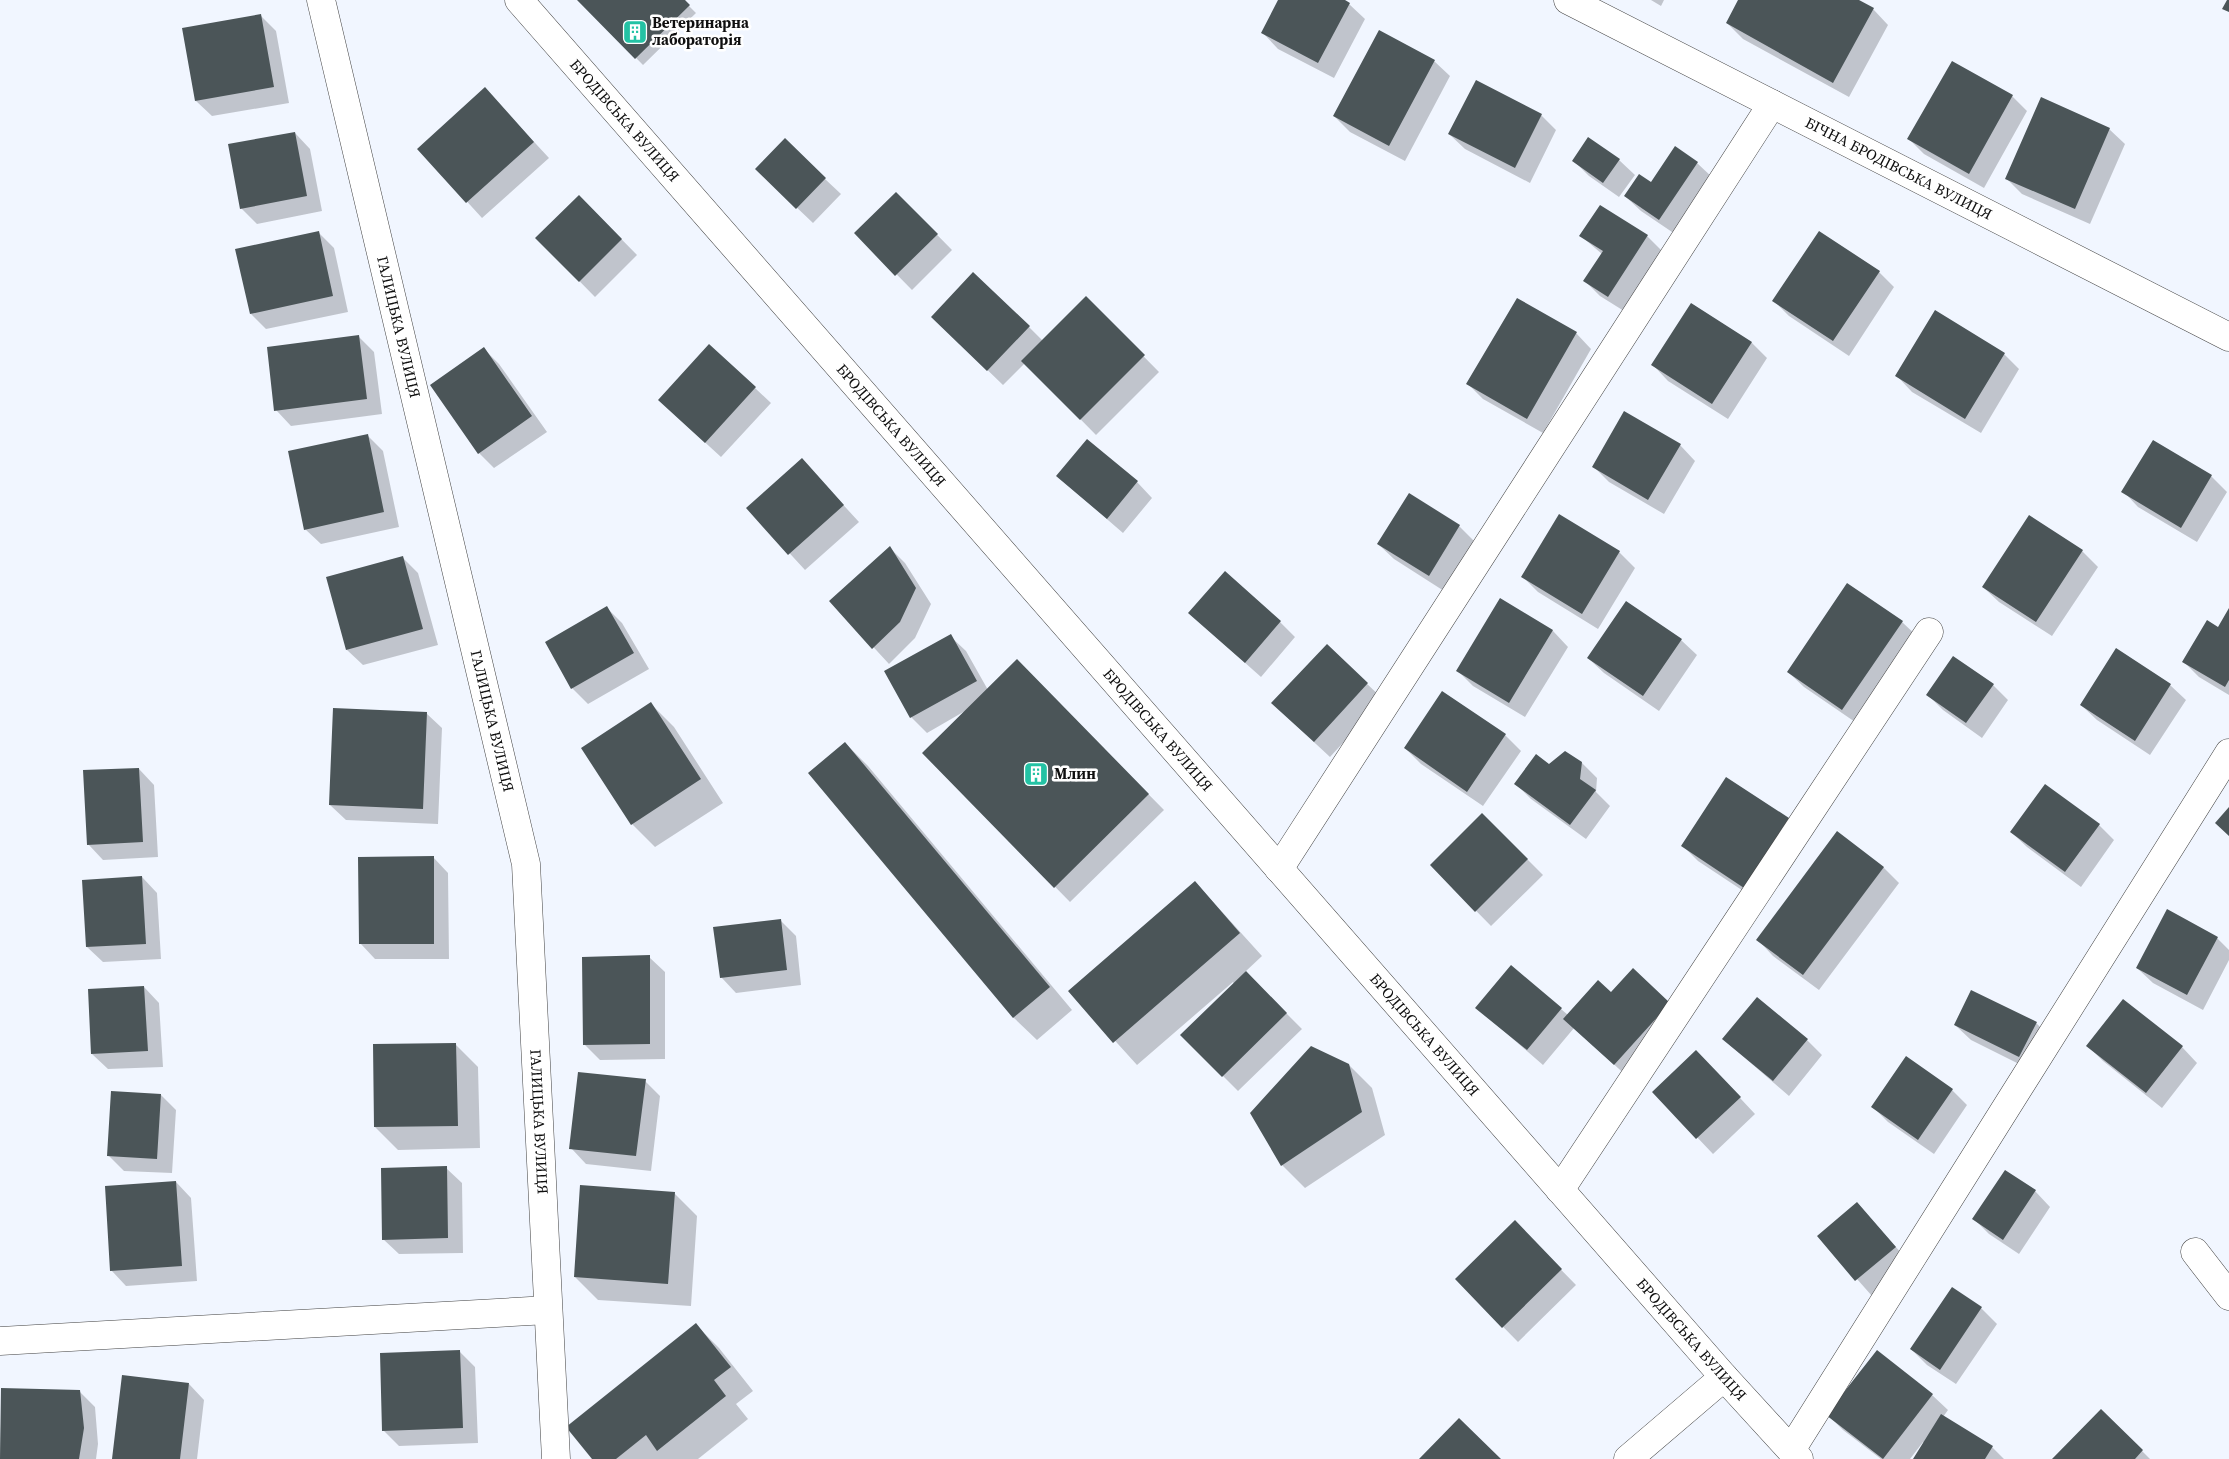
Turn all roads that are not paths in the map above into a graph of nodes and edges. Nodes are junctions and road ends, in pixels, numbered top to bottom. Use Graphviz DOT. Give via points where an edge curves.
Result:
graph roads {
  1 [pos="320,0"];
  2 [pos="519,0"];
  3 [pos="1568,0"];
  4 [pos="1772,104"];
  5 [pos="2229,337"];
  6 [pos="1929,632"];
  7 [pos="2229,753"];
  8 [pos="1279,869"];
  9 [pos="1560,1190"];
  10 [pos="2195,1252"];
  11 [pos="2229,1296"];
  12 [pos="548,1310"];
  13 [pos="0,1341"];
  14 [pos="1724,1377"];
  15 [pos="1795,1455"];
  16 [pos="556,1459"];
  17 [pos="1628,1459"];
  1 -- 12 [label="street, ГАЛИЦЬКА ВУЛИЦЯ" via="526,864"];
  2 -- 8 [label="street, БРОДІВСЬКА ВУЛИЦЯ"];
  3 -- 4 [label="street, БІЧНА БРОДІВСЬКА ВУЛИЦЯ"];
  4 -- 5 [label="street, БІЧНА БРОДІВСЬКА ВУЛИЦЯ"];
  4 -- 8 [label="street"];
  6 -- 9 [label="street"];
  7 -- 15 [label="street"];
  8 -- 9 [label="street, БРОДІВСЬКА ВУЛИЦЯ"];
  9 -- 14 [label="street, БРОДІВСЬКА ВУЛИЦЯ"];
  10 -- 11 [label="street"];
  12 -- 13 [label="street"];
  12 -- 16 [label="street, ГАЛИЦЬКА ВУЛИЦЯ"];
  14 -- 15 [label="street, БРОДІВСЬКА ВУЛИЦЯ"];
  14 -- 17 [label="street"];
}
